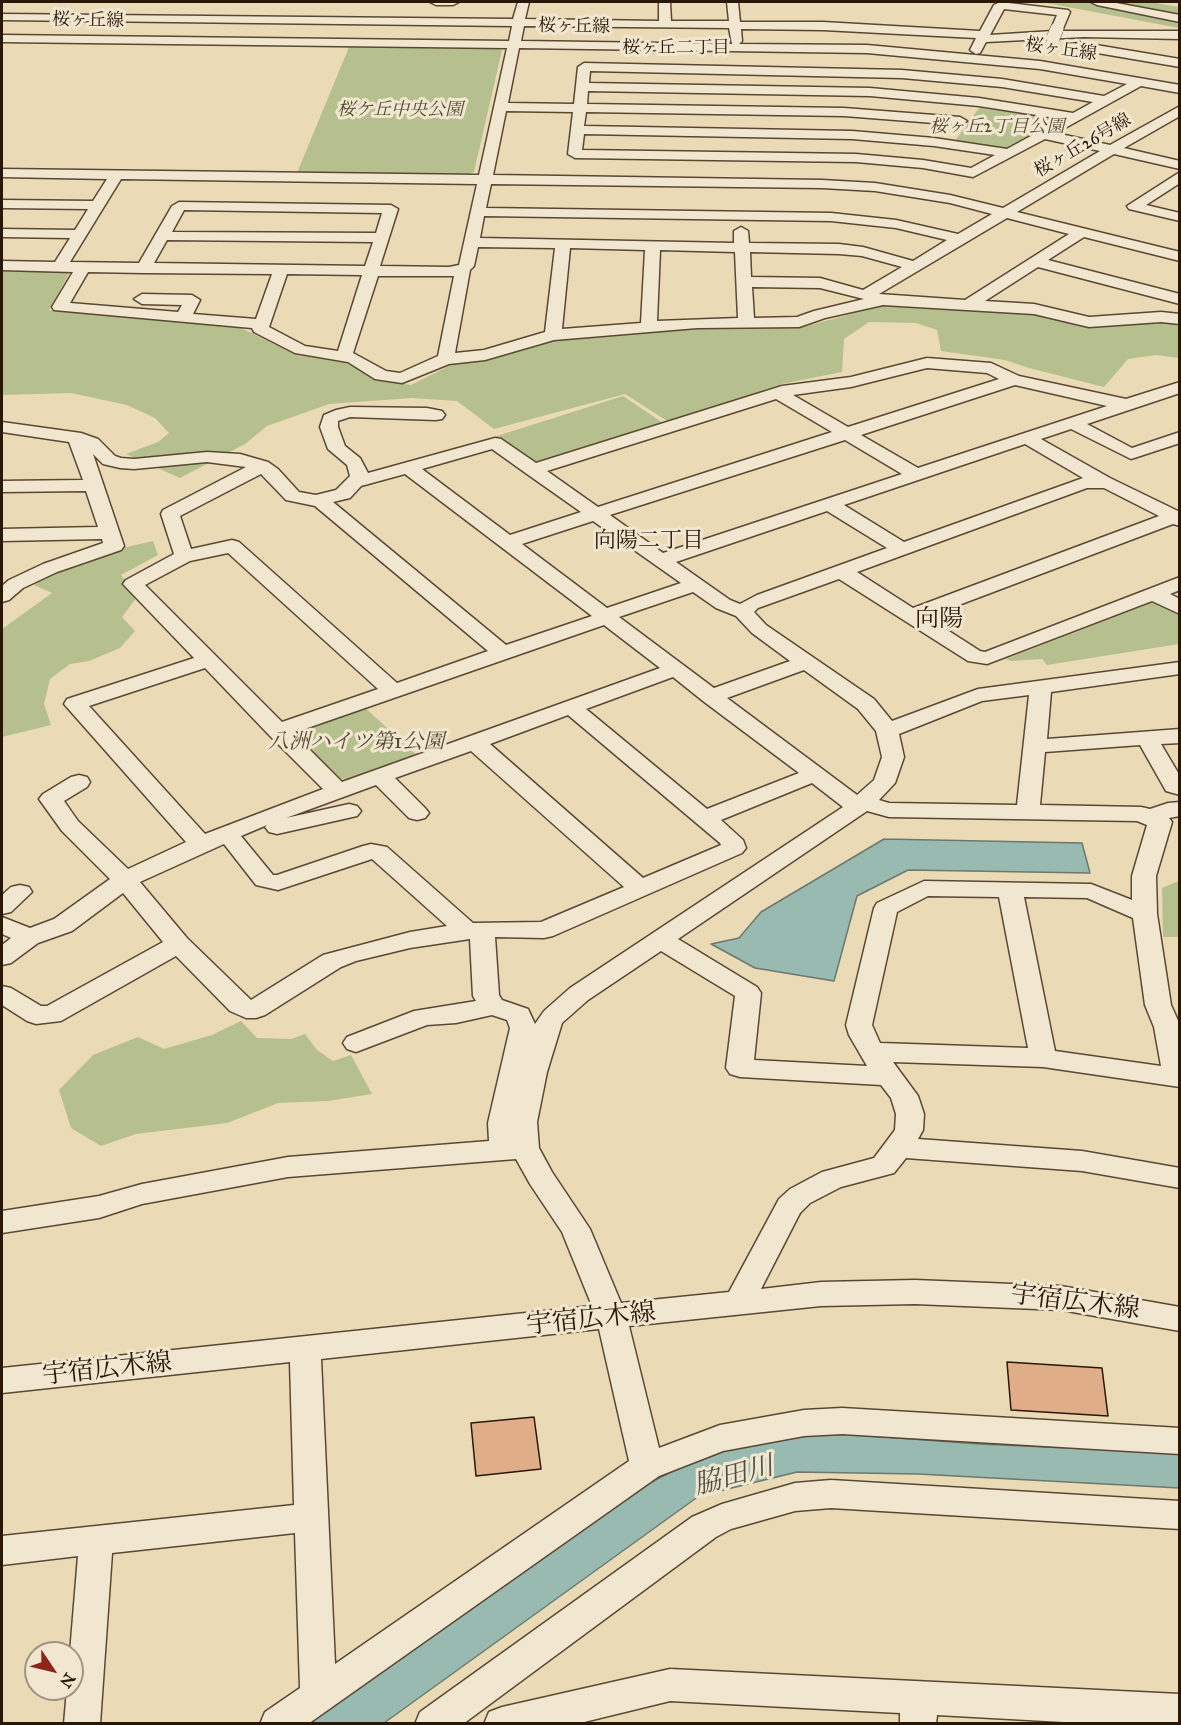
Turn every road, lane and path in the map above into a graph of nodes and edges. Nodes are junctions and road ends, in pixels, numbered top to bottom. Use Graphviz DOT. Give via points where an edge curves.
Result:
graph roads {
  1 [pos="61,2"];
  2 [pos="436,2"];
  3 [pos="453,2"];
  4 [pos="523,2"];
  5 [pos="666,2"];
  6 [pos="733,2"];
  7 [pos="1097,2"];
  8 [pos="1150,2"];
  9 [pos="1169,4"];
  10 [pos="2,17"];
  11 [pos="48,18"];
  12 [pos="89,18"];
  13 [pos="1179,19"];
  14 [pos="299,20"];
  15 [pos="447,22"];
  16 [pos="518,23"];
  17 [pos="665,24"];
  18 [pos="734,25"];
  19 [pos="1179,34"];
  20 [pos="1054,36"];
  21 [pos="983,37"];
  22 [pos="2,38"];
  23 [pos="72,39"];
  24 [pos="289,42"];
  25 [pos="513,44"];
  26 [pos="695,46"];
  27 [pos="736,47"];
  28 [pos="912,52"];
  29 [pos="971,57"];
  30 [pos="1179,63"];
  31 [pos="1040,65"];
  32 [pos="696,68"];
  33 [pos="802,70"];
  34 [pos="902,74"];
  35 [pos="1141,81"];
  36 [pos="582,87"];
  37 [pos="804,89"];
  38 [pos="1179,89"];
  39 [pos="1104,100"];
  40 [pos="500,107"];
  41 [pos="580,108"];
  42 [pos="1179,110"];
  43 [pos="807,111"];
  44 [pos="1074,117"];
  45 [pos="960,121"];
  46 [pos="577,130"];
  47 [pos="811,133"];
  48 [pos="1042,134"];
  49 [pos="1112,150"];
  50 [pos="1008,153"];
  51 [pos="696,155"];
  52 [pos="814,157"];
  53 [pos="1179,165"];
  54 [pos="2,173"];
  55 [pos="973,173"];
  56 [pos="116,175"];
  57 [pos="297,177"];
  58 [pos="484,180"];
  59 [pos="1177,180"];
  60 [pos="695,183"];
  61 [pos="739,183"];
  62 [pos="935,196"];
  63 [pos="2,204"];
  64 [pos="99,205"];
  65 [pos="286,208"];
  66 [pos="477,212"];
  67 [pos="1005,213"];
  68 [pos="741,215"];
  69 [pos="1179,217"];
  70 [pos="1082,232"];
  71 [pos="2,233"];
  72 [pos="80,234"];
  73 [pos="162,236"];
  74 [pos="381,238"];
  75 [pos="960,239"];
  76 [pos="471,242"];
  77 [pos="563,244"];
  78 [pos="653,245"];
  79 [pos="742,247"];
  80 [pos="1179,257"];
  81 [pos="1036,262"];
  82 [pos="2,266"];
  83 [pos="915,266"];
  84 [pos="60,267"];
  85 [pos="83,267"];
  86 [pos="464,267"];
  87 [pos="144,268"];
  88 [pos="281,270"];
  89 [pos="371,271"];
  90 [pos="744,282"];
  91 [pos="865,295"];
  92 [pos="1179,299"];
  93 [pos="883,300"];
  94 [pos="968,305"];
  95 [pos="1179,319"];
  96 [pos="746,321"];
  97 [pos="260,324"];
  98 [pos="649,326"];
  99 [pos="553,335"];
  100 [pos="344,357"];
  101 [pos="446,358"];
  102 [pos="1014,380"];
  103 [pos="1179,387"];
  104 [pos="778,393"];
  105 [pos="1124,404"];
  106 [pos="436,415"];
  107 [pos="1070,422"];
  108 [pos="2,427"];
  109 [pos="847,434"];
  110 [pos="75,437"];
  111 [pos="1025,437"];
  112 [pos="1179,437"];
  113 [pos="262,466"];
  114 [pos="408,467"];
  115 [pos="533,470"];
  116 [pos="915,474"];
  117 [pos="356,482"];
  118 [pos="1103,482"];
  119 [pos="94,485"];
  120 [pos="2,487"];
  121 [pos="319,500"];
  122 [pos="828,503"];
  123 [pos="595,514"];
  124 [pos="1177,519"];
  125 [pos="109,533"];
  126 [pos="2,535"];
  127 [pos="508,542"];
  128 [pos="902,549"];
  129 [pos="184,556"];
  130 [pos="661,560"];
  131 [pos="841,571"];
  132 [pos="1179,583"];
  133 [pos="695,585"];
  134 [pos="1153,593"];
  135 [pos="2,595"];
  136 [pos="1179,608"];
  137 [pos="742,612"];
  138 [pos="606,616"];
  139 [pos="911,616"];
  140 [pos="504,653"];
  141 [pos="208,660"];
  142 [pos="806,662"];
  143 [pos="1179,668"];
  144 [pos="676,669"];
  145 [pos="1041,687"];
  146 [pos="393,691"];
  147 [pos="711,696"];
  148 [pos="571,707"];
  149 [pos="278,730"];
  150 [pos="887,731"];
  151 [pos="1179,736"];
  152 [pos="1147,738"];
  153 [pos="475,742"];
  154 [pos="1035,746"];
  155 [pos="816,774"];
  156 [pos="380,776"];
  157 [pos="79,782"];
  158 [pos="1179,788"];
  159 [pos="344,801"];
  160 [pos="860,805"];
  161 [pos="1179,809"];
  162 [pos="1028,812"];
  163 [pos="417,813"];
  164 [pos="704,818"];
  165 [pos="1150,818"];
  166 [pos="230,837"];
  167 [pos="201,844"];
  168 [pos="125,880"];
  169 [pos="641,889"];
  170 [pos="1010,890"];
  171 [pos="1145,914"];
  172 [pos="2,925"];
  173 [pos="475,930"];
  174 [pos="29,937"];
  175 [pos="660,939"];
  176 [pos="178,944"];
  177 [pos="2,957"];
  178 [pos="2,994"];
  179 [pos="493,1006"];
  180 [pos="356,1043"];
  181 [pos="872,1052"];
  182 [pos="1043,1058"];
  183 [pos="889,1076"];
  184 [pos="1178,1078"];
  185 [pos="899,1148"];
  186 [pos="514,1149"];
  187 [pos="1179,1178"];
  188 [pos="3,1210"];
  189 [pos="738,1304"];
  190 [pos="612,1318"];
  191 [pos="1179,1319"];
  192 [pos="305,1349"];
  193 [pos="2,1380"];
  194 [pos="1179,1441"];
  195 [pos="647,1466"];
  196 [pos="1179,1515"];
  197 [pos="312,1517"];
  198 [pos="96,1540"];
  199 [pos="2,1550"];
  200 [pos="318,1696"];
  201 [pos="919,1710"];
  202 [pos="1179,1711"];
  203 [pos="82,1724"];
  204 [pos="278,1724"];
  205 [pos="433,1724"];
  206 [pos="502,1724"];
  1 -- 11 [label="street"];
  2 -- 3 [label="street"];
  3 -- 15 [label="street"];
  4 -- 16 [label="street"];
  5 -- 17 [label="street"];
  6 -- 18 [label="street"];
  7 -- 13 [label="street"];
  8 -- 9 [label="street"];
  10 -- 11 [label="street"];
  11 -- 12 [label="street"];
  12 -- 14 [label="street" via="115,14 241,15"];
  12 -- 23 [label="street"];
  14 -- 15 [label="street"];
  14 -- 24 [label="street"];
  15 -- 16 [label="street"];
  16 -- 17 [label="street" via="595,18"];
  16 -- 25 [label="street"];
  17 -- 18 [label="street"];
  18 -- 21 [label="street" via="854,27"];
  18 -- 27 [label="street"];
  19 -- 21 [label="street"];
  20 -- 21 [label="street" via="1064,12 1000,5"];
  20 -- 30 [label="street"];
  20 -- 31 [label="street"];
  21 -- 29 [label="street"];
  22 -- 23 [label="street, 桜ヶ丘線"];
  23 -- 24 [label="street, 桜ヶ丘線"];
  24 -- 25 [label="street, 桜ヶ丘線"];
  25 -- 26 [label="street, 桜ヶ丘線"];
  25 -- 40 [label="street"];
  26 -- 27 [label="street, 桜ヶ丘線"];
  26 -- 32 [label="street"];
  27 -- 28 [label="street, 桜ヶ丘線"];
  28 -- 29 [label="street, 桜ヶ丘線"];
  28 -- 34 [label="street"];
  29 -- 31 [label="street, 桜ヶ丘線"];
  31 -- 35 [label="street, 桜ヶ丘線"];
  32 -- 33 [label="street"];
  32 -- 36 [label="street" via="584,67"];
  33 -- 34 [label="street"];
  33 -- 37 [label="street"];
  34 -- 39 [label="street"];
  35 -- 38 [label="street, 桜ヶ丘線"];
  35 -- 39 [label="street"];
  36 -- 37 [label="street"];
  36 -- 41 [label="street"];
  37 -- 43 [label="street"];
  37 -- 44 [label="street" via="935,97"];
  39 -- 44 [label="street"];
  40 -- 41 [label="street"];
  40 -- 58 [label="street"];
  41 -- 43 [label="street"];
  41 -- 46 [label="street"];
  42 -- 49 [label="street, 桜ヶ丘26号線"];
  43 -- 45 [label="street"];
  43 -- 47 [label="street"];
  44 -- 48 [label="street"];
  46 -- 47 [label="street"];
  46 -- 51 [label="street" via="575,154"];
  47 -- 50 [label="street" via="901,138"];
  47 -- 52 [label="street"];
  48 -- 49 [label="street"];
  48 -- 50 [label="street"];
  49 -- 53 [label="street"];
  49 -- 67 [label="street, 桜ヶ丘26号線"];
  50 -- 55 [label="street"];
  51 -- 52 [label="street"];
  51 -- 60 [label="street"];
  52 -- 55 [label="street" via="896,161"];
  54 -- 56 [label="street"];
  55 -- 62 [label="street"];
  56 -- 57 [label="street"];
  56 -- 64 [label="street"];
  57 -- 58 [label="street"];
  57 -- 65 [label="street"];
  58 -- 60 [label="street"];
  58 -- 66 [label="street"];
  59 -- 69 [label="street" via="1134,206"];
  60 -- 61 [label="street"];
  61 -- 62 [label="street" via="855,186"];
  61 -- 68 [label="street"];
  62 -- 67 [label="street"];
  63 -- 64 [label="street"];
  64 -- 72 [label="street"];
  65 -- 73 [label="street" via="178,206"];
  65 -- 74 [label="street" via="391,209"];
  66 -- 68 [label="street"];
  66 -- 76 [label="street"];
  67 -- 70 [label="street"];
  67 -- 75 [label="street, 桜ヶ丘26号線"];
  68 -- 75 [label="street" via="876,220"];
  68 -- 79 [label="street"];
  70 -- 80 [label="street"];
  70 -- 81 [label="street"];
  71 -- 72 [label="street"];
  72 -- 84 [label="street"];
  73 -- 74 [label="street"];
  73 -- 87 [label="street"];
  74 -- 89 [label="street"];
  75 -- 83 [label="street, 桜ヶ丘26号線"];
  76 -- 77 [label="street"];
  76 -- 86 [label="street"];
  77 -- 78 [label="street"];
  77 -- 99 [label="street"];
  78 -- 79 [label="street"];
  78 -- 98 [label="street"];
  79 -- 83 [label="street" via="851,250"];
  79 -- 90 [label="street"];
  81 -- 92 [label="street"];
  81 -- 94 [label="street"];
  82 -- 84 [label="street"];
  83 -- 91 [label="street, 桜ヶ丘26号線"];
  84 -- 85 [label="street"];
  85 -- 87 [label="street"];
  85 -- 97 [label="street" via="60,308"];
  86 -- 89 [label="street" via="449,272"];
  86 -- 101 [label="street"];
  87 -- 88 [label="street"];
  88 -- 89 [label="street"];
  88 -- 97 [label="street"];
  89 -- 100 [label="street"];
  90 -- 91 [label="street" via="820,283"];
  90 -- 96 [label="street"];
  91 -- 93 [label="street"];
  93 -- 94 [label="street"];
  93 -- 96 [label="street" via="799,322"];
  94 -- 95 [label="street" via="1034,309 1089,322"];
  96 -- 98 [label="street"];
  97 -- 100 [label="street" via="260,329 301,350"];
  98 -- 99 [label="street"];
  99 -- 101 [label="street" via="485,355"];
  100 -- 101 [label="street" via="353,358 381,375 402,378"];
  102 -- 104 [label="street" via="992,368 927,363 851,382"];
  102 -- 105 [label="street"];
  102 -- 109 [label="street"];
  103 -- 105 [label="street"];
  104 -- 109 [label="street"];
  104 -- 115 [label="street"];
  105 -- 107 [label="street"];
  106 -- 117 [label="street" via="350,412 330,419 337,449 358,469"];
  107 -- 111 [label="street"];
  107 -- 112 [label="street" via="1131,454"];
  108 -- 110 [label="street"];
  109 -- 116 [label="street"];
  109 -- 123 [label="street"];
  110 -- 113 [label="street" via="92,443 109,460 120,463 213,457"];
  110 -- 119 [label="street"];
  111 -- 116 [label="street"];
  111 -- 118 [label="street"];
  113 -- 121 [label="street" via="293,496"];
  113 -- 129 [label="street" via="170,514"];
  114 -- 115 [label="street" via="495,443"];
  114 -- 117 [label="street"];
  114 -- 127 [label="street"];
  115 -- 123 [label="street"];
  116 -- 122 [label="street"];
  117 -- 121 [label="street" via="343,494"];
  118 -- 124 [label="street"];
  118 -- 128 [label="street" via="1085,483"];
  119 -- 120 [label="street"];
  119 -- 125 [label="street"];
  121 -- 140 [label="street"];
  122 -- 128 [label="street"];
  122 -- 130 [label="street"];
  123 -- 127 [label="street"];
  123 -- 130 [label="street"];
  124 -- 139 [label="street"];
  125 -- 126 [label="street"];
  125 -- 135 [label="street" via="114,546 50,568"];
  127 -- 138 [label="street"];
  128 -- 131 [label="street"];
  129 -- 141 [label="street" via="133,585"];
  129 -- 146 [label="street" via="232,546"];
  130 -- 133 [label="street"];
  131 -- 137 [label="street" via="751,604"];
  131 -- 139 [label="street"];
  132 -- 134 [label="street"];
  133 -- 137 [label="street"];
  133 -- 138 [label="street"];
  134 -- 136 [label="street"];
  134 -- 139 [label="street" via="987,658 975,657"];
  137 -- 142 [label="street"];
  138 -- 140 [label="street"];
  138 -- 144 [label="street"];
  140 -- 146 [label="street"];
  141 -- 149 [label="street"];
  141 -- 167 [label="street" via="75,704"];
  142 -- 147 [label="street"];
  142 -- 150 [label="street" via="866,704"];
  143 -- 145 [label="street"];
  144 -- 147 [label="street"];
  144 -- 148 [label="street"];
  145 -- 150 [label="street" via="978,695"];
  145 -- 154 [label="street"];
  146 -- 149 [label="street"];
  147 -- 155 [label="street"];
  148 -- 153 [label="street"];
  148 -- 164 [label="street"];
  149 -- 159 [label="street"];
  150 -- 160 [label="street" via="893,758 884,783"];
  151 -- 152 [label="street"];
  152 -- 154 [label="street"];
  152 -- 158 [label="street" via="1174,786"];
  153 -- 156 [label="street"];
  153 -- 169 [label="street"];
  154 -- 162 [label="street"];
  155 -- 160 [label="street"];
  155 -- 164 [label="street"];
  156 -- 159 [label="street"];
  156 -- 163 [label="street"];
  157 -- 168 [label="street" via="51,800 70,826"];
  159 -- 166 [label="street"];
  159 -- 167 [label="street" via="253,822"];
  160 -- 162 [label="street" via="889,810"];
  160 -- 175 [label="street"];
  161 -- 165 [label="street"];
  162 -- 165 [label="street" via="1141,814"];
  164 -- 169 [label="street" via="731,840 734,848"];
  165 -- 171 [label="street" via="1160,822 1144,876"];
  166 -- 167 [label="street"];
  166 -- 173 [label="street" via="265,880 278,883 371,851 379,852"];
  167 -- 168 [label="street"];
  168 -- 174 [label="street" via="63,925"];
  168 -- 176 [label="street"];
  169 -- 173 [label="street" via="544,930"];
  170 -- 171 [label="street" via="1091,891"];
  170 -- 181 [label="street" via="924,888 886,908 860,1025"];
  170 -- 182 [label="street"];
  171 -- 184 [label="street" via="1158,1005 1167,1026"];
  172 -- 174 [label="street"];
  173 -- 176 [label="street" via="410,940 332,960 256,1009 239,1005"];
  173 -- 179 [label="street" via="486,996"];
  174 -- 177 [label="street"];
  175 -- 183 [label="street" via="748,993 740,1068"];
  175 -- 186 [label="street" via="579,994 553,1017 546,1028"];
  176 -- 178 [label="street" via="52,1015 36,1016"];
  179 -- 180 [label="street" via="423,1017"];
  179 -- 186 [label="street" via="519,1015 523,1028 502,1123"];
  181 -- 182 [label="street"];
  181 -- 183 [label="street"];
  182 -- 184 [label="street"];
  183 -- 185 [label="street" via="904,1096 910,1114 909,1130"];
  185 -- 187 [label="street" via="1082,1161"];
  185 -- 189 [label="street" via="884,1166 832,1179 789,1206"];
  186 -- 188 [label="street" via="288,1167 142,1194 99,1208"];
  186 -- 190 [label="street" via="540,1177 575,1229"];
  189 -- 190 [label="street, 宇宿広木線"];
  189 -- 191 [label="street, 宇宿広木線" via="821,1294 997,1294 1061,1298"];
  190 -- 192 [label="street, 宇宿広木線"];
  190 -- 195 [label="street"];
  192 -- 193 [label="street, 宇宿広木線"];
  192 -- 197 [label="street"];
  194 -- 195 [label="street" via="891,1423 804,1423 720,1438"];
  195 -- 200 [label="street"];
  196 -- 205 [label="street" via="831,1494 795,1497 766,1505 704,1527"];
  197 -- 198 [label="street"];
  197 -- 200 [label="street"];
  198 -- 199 [label="street"];
  198 -- 203 [label="street"];
  200 -- 204 [label="street"];
  201 -- 202 [label="street"];
  201 -- 206 [label="street" via="670,1684"];
}
